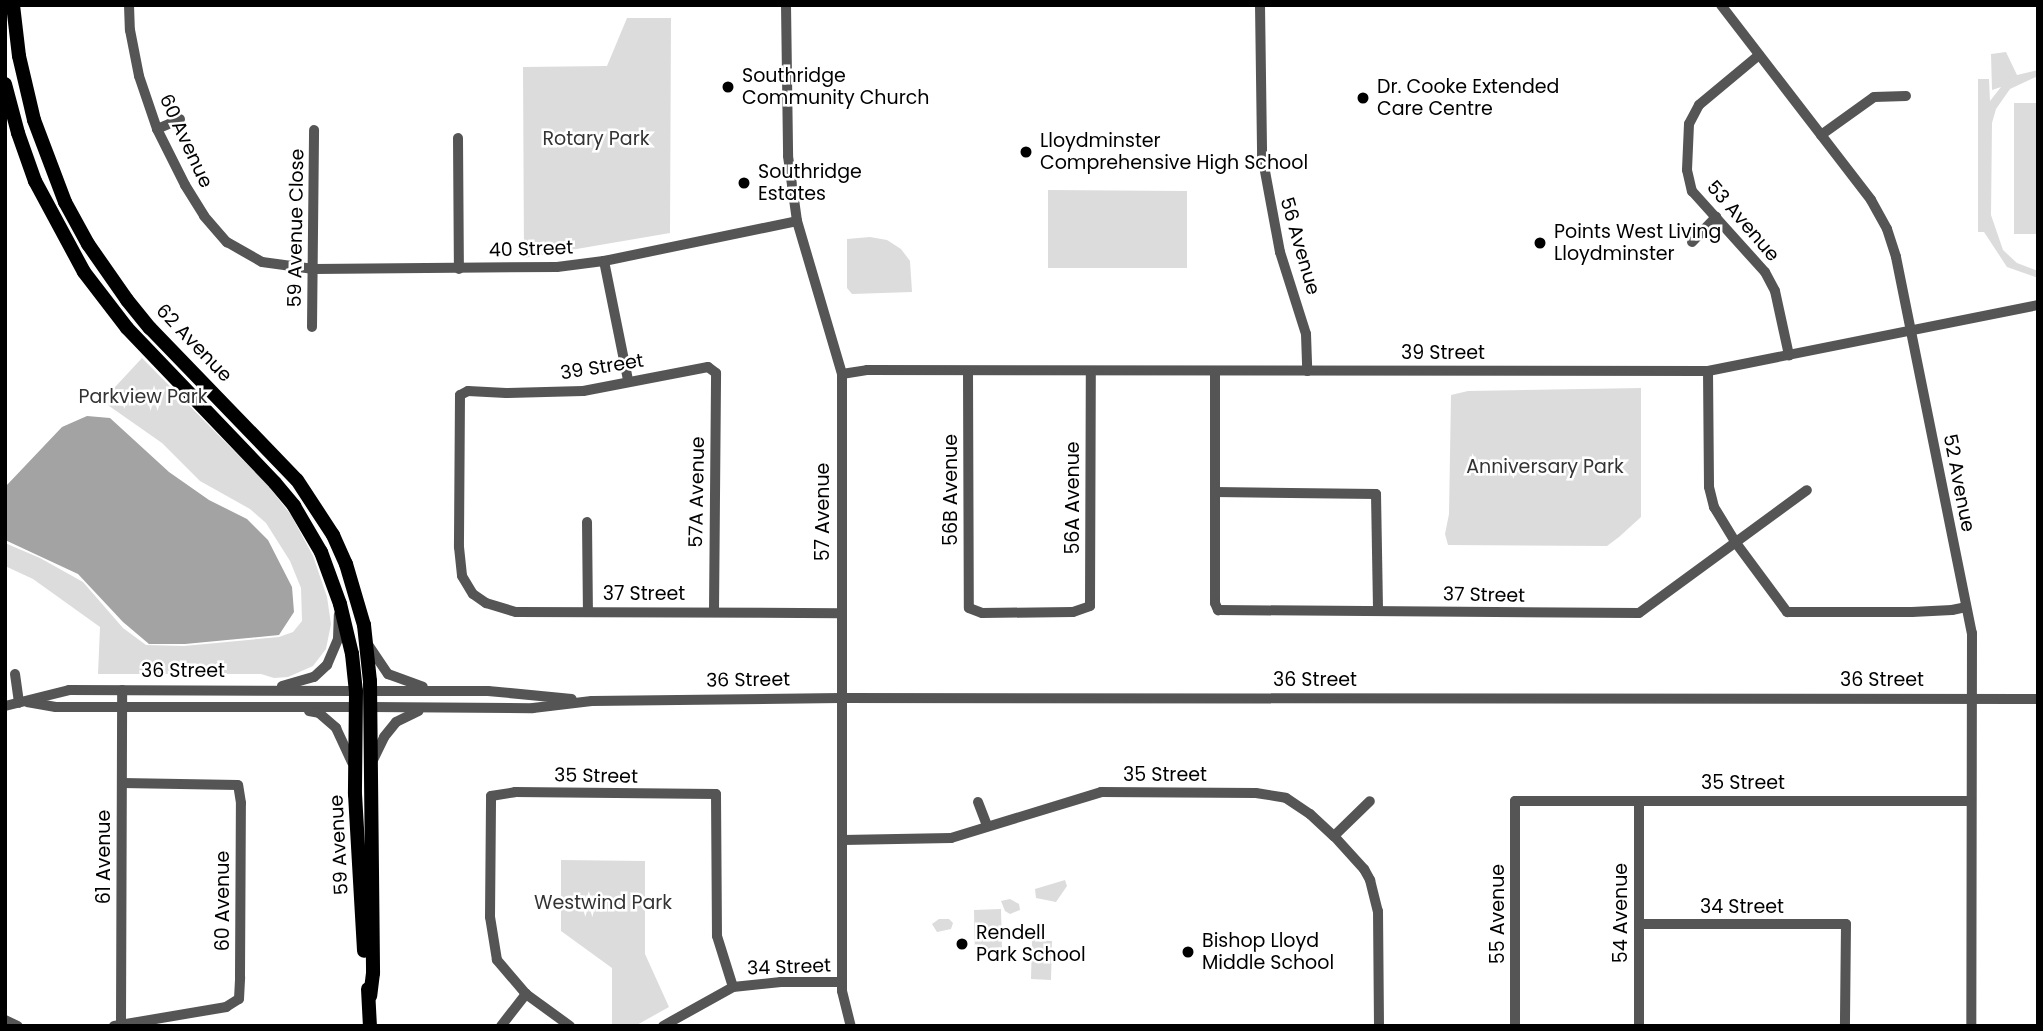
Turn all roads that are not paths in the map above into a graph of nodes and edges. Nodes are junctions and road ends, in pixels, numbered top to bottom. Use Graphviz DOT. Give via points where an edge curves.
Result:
graph roads {
  1 [pos="13,5"];
  2 [pos="129,5"];
  3 [pos="786,5"];
  4 [pos="1260,5"];
  5 [pos="1721,5"];
  6 [pos="1759,55"];
  7 [pos="5,84"];
  8 [pos="1906,96"];
  9 [pos="180,119"];
  10 [pos="157,129"];
  11 [pos="314,130"];
  12 [pos="1821,135"];
  13 [pos="458,138"];
  14 [pos="1716,218"];
  15 [pos="797,221"];
  16 [pos="1692,242"];
  17 [pos="604,261"];
  18 [pos="262,262"];
  19 [pos="459,268"];
  20 [pos="314,269"];
  21 [pos="2038,305"];
  22 [pos="312,327"];
  23 [pos="1911,331"];
  24 [pos="1788,355"];
  25 [pos="1307,370"];
  26 [pos="1708,371"];
  27 [pos="968,372"];
  28 [pos="1091,372"];
  29 [pos="1215,372"];
  30 [pos="716,373"];
  31 [pos="842,374"];
  32 [pos="628,380"];
  33 [pos="1807,490"];
  34 [pos="1215,492"];
  35 [pos="587,522"];
  36 [pos="1736,543"];
  37 [pos="462,576"];
  38 [pos="340,604"];
  39 [pos="1966,607"];
  40 [pos="714,611"];
  41 [pos="1378,611"];
  42 [pos="588,612"];
  43 [pos="840,612"];
  44 [pos="1073,612"];
  45 [pos="366,642"];
  46 [pos="15,674"];
  47 [pos="122,690"];
  48 [pos="255,690"];
  49 [pos="363,691"];
  50 [pos="442,692"];
  51 [pos="841,698"];
  52 [pos="1972,699"];
  53 [pos="2038,699"];
  54 [pos="592,701"];
  55 [pos="23,703"];
  56 [pos="5,706"];
  57 [pos="122,706"];
  58 [pos="286,706"];
  59 [pos="363,707"];
  60 [pos="429,707"];
  61 [pos="371,763"];
  62 [pos="354,768"];
  63 [pos="122,783"];
  64 [pos="1370,801"];
  65 [pos="1515,801"];
  66 [pos="1639,801"];
  67 [pos="1971,801"];
  68 [pos="978,802"];
  69 [pos="987,825"];
  70 [pos="1334,836"];
  71 [pos="843,840"];
  72 [pos="1639,924"];
  73 [pos="842,982"];
  74 [pos="733,988"];
  75 [pos="526,994"];
  76 [pos="370,996"];
  77 [pos="5,1020"];
  78 [pos="118,1025"];
  79 [pos="18,1026"];
  80 [pos="370,1026"];
  81 [pos="501,1026"];
  82 [pos="570,1026"];
  83 [pos="663,1026"];
  84 [pos="851,1026"];
  85 [pos="1379,1026"];
  86 [pos="1515,1026"];
  87 [pos="1639,1026"];
  88 [pos="1845,1026"];
  89 [pos="1971,1026"];
  1 -- 45 [label="main road, 62 Avenue" via="29,105 77,225 135,310 297,480 346,564"];
  2 -- 10 [label="street, 60 Avenue" via="139,76"];
  3 -- 15 [label="street, 57 Avenue" via="788,156"];
  4 -- 25 [label="street, 56 Avenue" via="1263,166 1280,253 1307,334"];
  5 -- 6 [label="street, 52 Avenue"];
  6 -- 12 [label="street, 52 Avenue"];
  6 -- 14 [label="street, 53 Avenue" via="1710,92 1689,124 1687,170 1692,191"];
  7 -- 38 [label="main road, 62 Avenue" via="35,181 74,256 127,328 294,506 321,552"];
  8 -- 12 [label="street" via="1874,97"];
  9 -- 10 [label="street"];
  10 -- 18 [label="street, 60 Avenue" via="204,216 227,242"];
  11 -- 20 [label="street, 59 Avenue Close"];
  12 -- 23 [label="street, 52 Avenue" via="1882,219 1896,257"];
  13 -- 19 [label="street"];
  14 -- 16 [label="street"];
  14 -- 24 [label="street, 53 Avenue" via="1765,272 1775,291"];
  15 -- 17 [label="street, 40 Street"];
  15 -- 31 [label="street, 57 Avenue"];
  17 -- 19 [label="street, 40 Street" via="557,267"];
  17 -- 32 [label="street"];
  18 -- 20 [label="street, 40 Street"];
  19 -- 20 [label="street, 40 Street"];
  20 -- 22 [label="street, 59 Avenue Close"];
  21 -- 23 [label="street, 39 Street"];
  23 -- 24 [label="street, 39 Street"];
  23 -- 39 [label="street, 52 Avenue"];
  24 -- 26 [label="street, 39 Street"];
  25 -- 26 [label="street, 39 Street"];
  25 -- 29 [label="street, 39 Street"];
  26 -- 36 [label="street" via="1709,487 1714,507"];
  27 -- 28 [label="street, 39 Street"];
  27 -- 31 [label="street, 39 Street" via="867,370"];
  27 -- 44 [label="street, 56B Avenue" via="968,608 982,613"];
  28 -- 29 [label="street, 39 Street"];
  28 -- 44 [label="street, 56A Avenue" via="1090,606"];
  29 -- 34 [label="street"];
  30 -- 32 [label="street, 39 Street" via="708,367"];
  30 -- 40 [label="street, 57A Avenue"];
  31 -- 43 [label="street, 57 Avenue"];
  32 -- 37 [label="street, 39 Street" via="583,391 468,391 460,395 458,547"];
  33 -- 36 [label="street, 37 Street"];
  34 -- 41 [label="street" via="1376,494"];
  34 -- 41 [label="street, 37 Street" via="1214,603 1218,610"];
  35 -- 42 [label="street"];
  36 -- 39 [label="street" via="1787,612"];
  36 -- 41 [label="street, 37 Street" via="1639,613"];
  37 -- 42 [label="street, 37 Street" via="473,594 500,609"];
  38 -- 48 [label="street" via="338,639 327,664 314,677"];
  38 -- 49 [label="main road, 62 Avenue"];
  39 -- 52 [label="street, 52 Avenue" via="1972,633"];
  40 -- 42 [label="street, 37 Street"];
  40 -- 43 [label="street, 37 Street"];
  43 -- 51 [label="street, 57 Avenue"];
  45 -- 49 [label="main road, 62 Avenue"];
  45 -- 50 [label="street" via="388,674"];
  46 -- 55 [label="street"];
  47 -- 48 [label="street, 36 Street"];
  47 -- 55 [label="street, 36 Street" via="69,690"];
  47 -- 57 [label="street, 61 Avenue"];
  48 -- 49 [label="street, 36 Street"];
  49 -- 50 [label="street, 36 Street"];
  49 -- 59 [label="main road, 59 Avenue"];
  50 -- 54 [label="street, 36 Street" via="488,691"];
  51 -- 52 [label="street, 36 Street"];
  51 -- 54 [label="street, 36 Street"];
  51 -- 71 [label="street, 57 Avenue"];
  52 -- 53 [label="street, 36 Street"];
  52 -- 67 [label="street, 52 Avenue"];
  54 -- 60 [label="street, 36 Street" via="533,708"];
  55 -- 56 [label="street, 36 Street"];
  55 -- 57 [label="street, 36 Street"];
  57 -- 58 [label="street, 36 Street"];
  57 -- 63 [label="street, 61 Avenue"];
  58 -- 59 [label="street, 36 Street"];
  58 -- 62 [label="street" via="319,713 329,720 346,745"];
  59 -- 60 [label="street, 36 Street"];
  59 -- 61 [label="main road, 59 Avenue"];
  59 -- 62 [label="main road, 59 Avenue"];
  60 -- 61 [label="street" via="396,722"];
  61 -- 76 [label="main road, 59 Avenue"];
  62 -- 76 [label="main road, 59 Avenue"];
  63 -- 78 [label="street, 61 Avenue"];
  63 -- 78 [label="street, 60 Avenue" via="238,785 239,999 226,1007"];
  64 -- 70 [label="street"];
  65 -- 66 [label="street, 35 Street"];
  65 -- 86 [label="street, 55 Avenue"];
  66 -- 67 [label="street, 35 Street"];
  66 -- 72 [label="street, 54 Avenue"];
  67 -- 89 [label="street, 52 Avenue"];
  68 -- 69 [label="street"];
  69 -- 70 [label="street, 35 Street" via="1101,792 1256,793 1286,798"];
  69 -- 71 [label="street, 35 Street" via="951,838"];
  70 -- 85 [label="street, 35 Street" via="1364,869 1375,895"];
  71 -- 73 [label="street, 57 Avenue"];
  72 -- 87 [label="street, 54 Avenue"];
  72 -- 88 [label="street, 34 Street" via="1846,924"];
  73 -- 74 [label="street, 34 Street"];
  73 -- 84 [label="street, 57 Avenue" via="842,1000"];
  74 -- 75 [label="street, 35 Street" via="717,936 716,794 515,792 491,796 492,940 497,960"];
  74 -- 83 [label="street, 34 Street"];
  75 -- 81 [label="street"];
  75 -- 82 [label="street"];
  76 -- 80 [label="main road, 59 Avenue"];
  77 -- 79 [label="street"];
}
